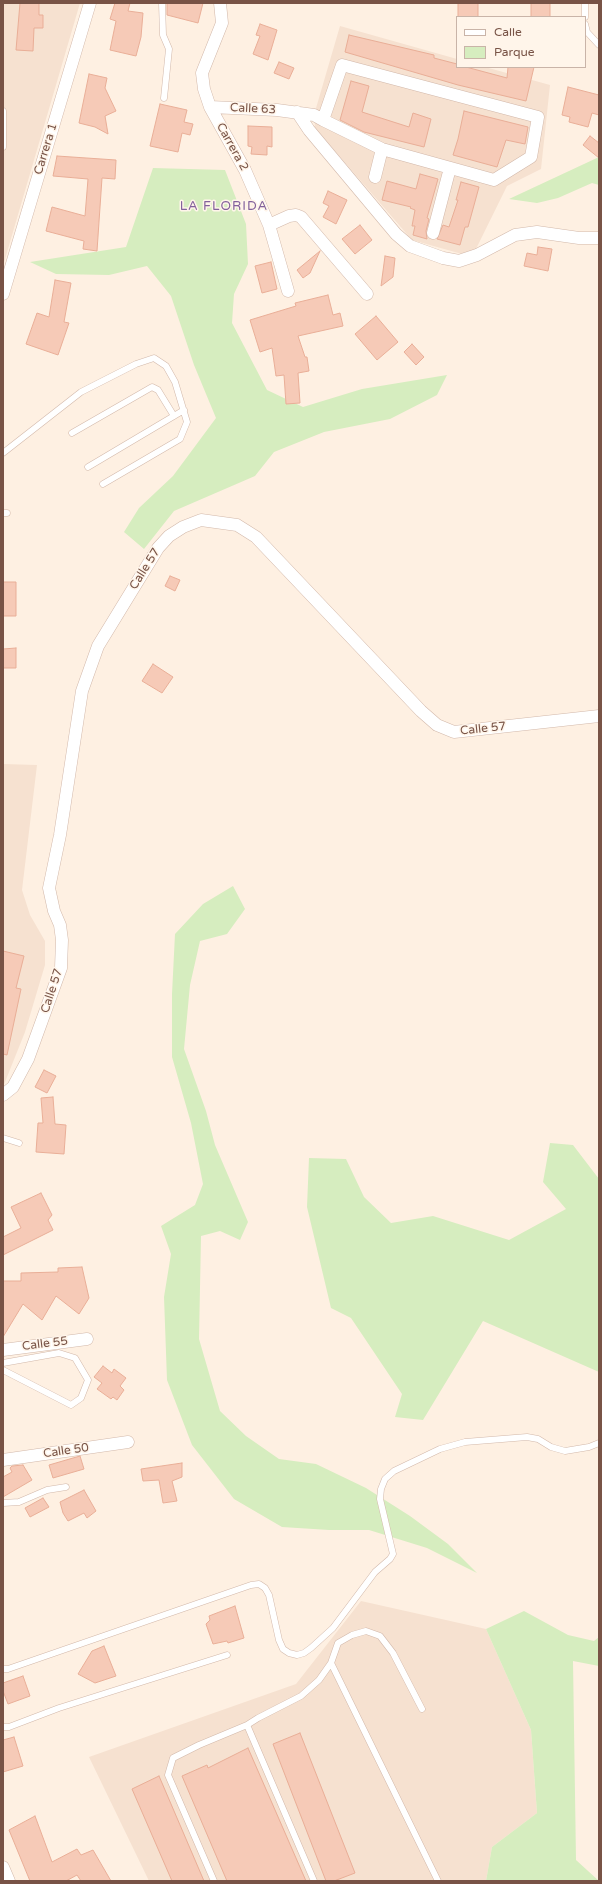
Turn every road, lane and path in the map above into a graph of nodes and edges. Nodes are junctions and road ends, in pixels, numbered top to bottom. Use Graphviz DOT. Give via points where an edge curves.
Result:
graph roads {
  1 [pos="90,3"];
  2 [pos="162,3"];
  3 [pos="220,3"];
  4 [pos="585,3"];
  5 [pos="585,16"];
  6 [pos="586,28"];
  7 [pos="599,45"];
  8 [pos="164,98"];
  9 [pos="210,107"];
  10 [pos="3,111"];
  11 [pos="297,112"];
  12 [pos="323,120"];
  13 [pos="3,147"];
  14 [pos="382,149"];
  15 [pos="450,168"];
  16 [pos="375,176"];
  17 [pos="269,225"];
  18 [pos="433,233"];
  19 [pos="599,238"];
  20 [pos="288,291"];
  21 [pos="3,294"];
  22 [pos="366,294"];
  23 [pos="184,410"];
  24 [pos="174,416"];
  25 [pos="72,433"];
  26 [pos="3,453"];
  27 [pos="88,467"];
  28 [pos="102,484"];
  29 [pos="599,716"];
  30 [pos="3,1095"];
  31 [pos="3,1138"];
  32 [pos="19,1143"];
  33 [pos="87,1339"];
  34 [pos="3,1350"];
  35 [pos="3,1363"];
  36 [pos="3,1370"];
  37 [pos="128,1442"];
  38 [pos="599,1443"];
  39 [pos="3,1460"];
  40 [pos="66,1487"];
  41 [pos="3,1503"];
  42 [pos="227,1655"];
  43 [pos="331,1663"];
  44 [pos="3,1669"];
  45 [pos="422,1709"];
  46 [pos="247,1726"];
  47 [pos="3,1727"];
  48 [pos="3,1868"];
  49 [pos="9,1881"];
  50 [pos="214,1881"];
  51 [pos="314,1881"];
  52 [pos="438,1881"];
  1 -- 21 [label="street, Carrera 1"];
  2 -- 8 [label="lane" via="162,35 169,49"];
  3 -- 9 [label="street, Carrera 2" via="222,23 202,73"];
  4 -- 5 [label="lane"];
  6 -- 7 [label="lane"];
  9 -- 11 [label="street, Calle 63"];
  9 -- 17 [label="street, Carrera 2" via="245,170"];
  10 -- 13 [label="lane"];
  11 -- 12 [label="street, Calle 63" via="314,115"];
  11 -- 19 [label="street" via="309,130 391,228 410,246 459,261 477,256 514,235 537,232"];
  12 -- 14 [label="street, Calle 63"];
  12 -- 15 [label="street, Calle 63" via="342,65 538,117 531,157 494,180"];
  14 -- 15 [label="street, Calle 63"];
  14 -- 16 [label="street"];
  15 -- 18 [label="street"];
  17 -- 20 [label="street, Carrera 2"];
  17 -- 22 [label="street" via="288,216 301,217"];
  23 -- 24 [label="lane"];
  23 -- 26 [label="lane" via="172,376 166,366 154,358 136,364 80,392"];
  23 -- 28 [label="lane" via="187,422 180,439"];
  24 -- 25 [label="lane" via="158,390 152,386"];
  24 -- 27 [label="lane"];
  29 -- 30 [label="street, Calle 57" via="454,732 437,725 256,537 237,525 201,520 183,527 169,536 158,548 118,613 98,646 82,692 60,835 49,888 60,925 61,968 28,1059 13,1087"];
  31 -- 32 [label="lane"];
  33 -- 34 [label="street, Calle 55"];
  35 -- 36 [label="lane" via="59,1353 75,1358 88,1380 81,1398 71,1405"];
  37 -- 39 [label="street, Calle 50"];
  38 -- 44 [label="lane" via="565,1450 550,1447 538,1439 527,1437 465,1442 440,1449 394,1471 385,1479 380,1499 393,1554 370,1578 333,1628 304,1653 297,1655 283,1648 269,1596 265,1588 258,1584"];
  40 -- 41 [label="lane" via="47,1490 19,1502"];
  42 -- 47 [label="lane"];
  43 -- 45 [label="lane" via="338,1643 352,1635 366,1631 380,1636"];
  43 -- 46 [label="lane" via="319,1680 301,1696"];
  43 -- 52 [label="lane"];
  46 -- 50 [label="lane" via="173,1758 168,1775"];
  46 -- 51 [label="lane"];
  48 -- 49 [label="street"];
}
